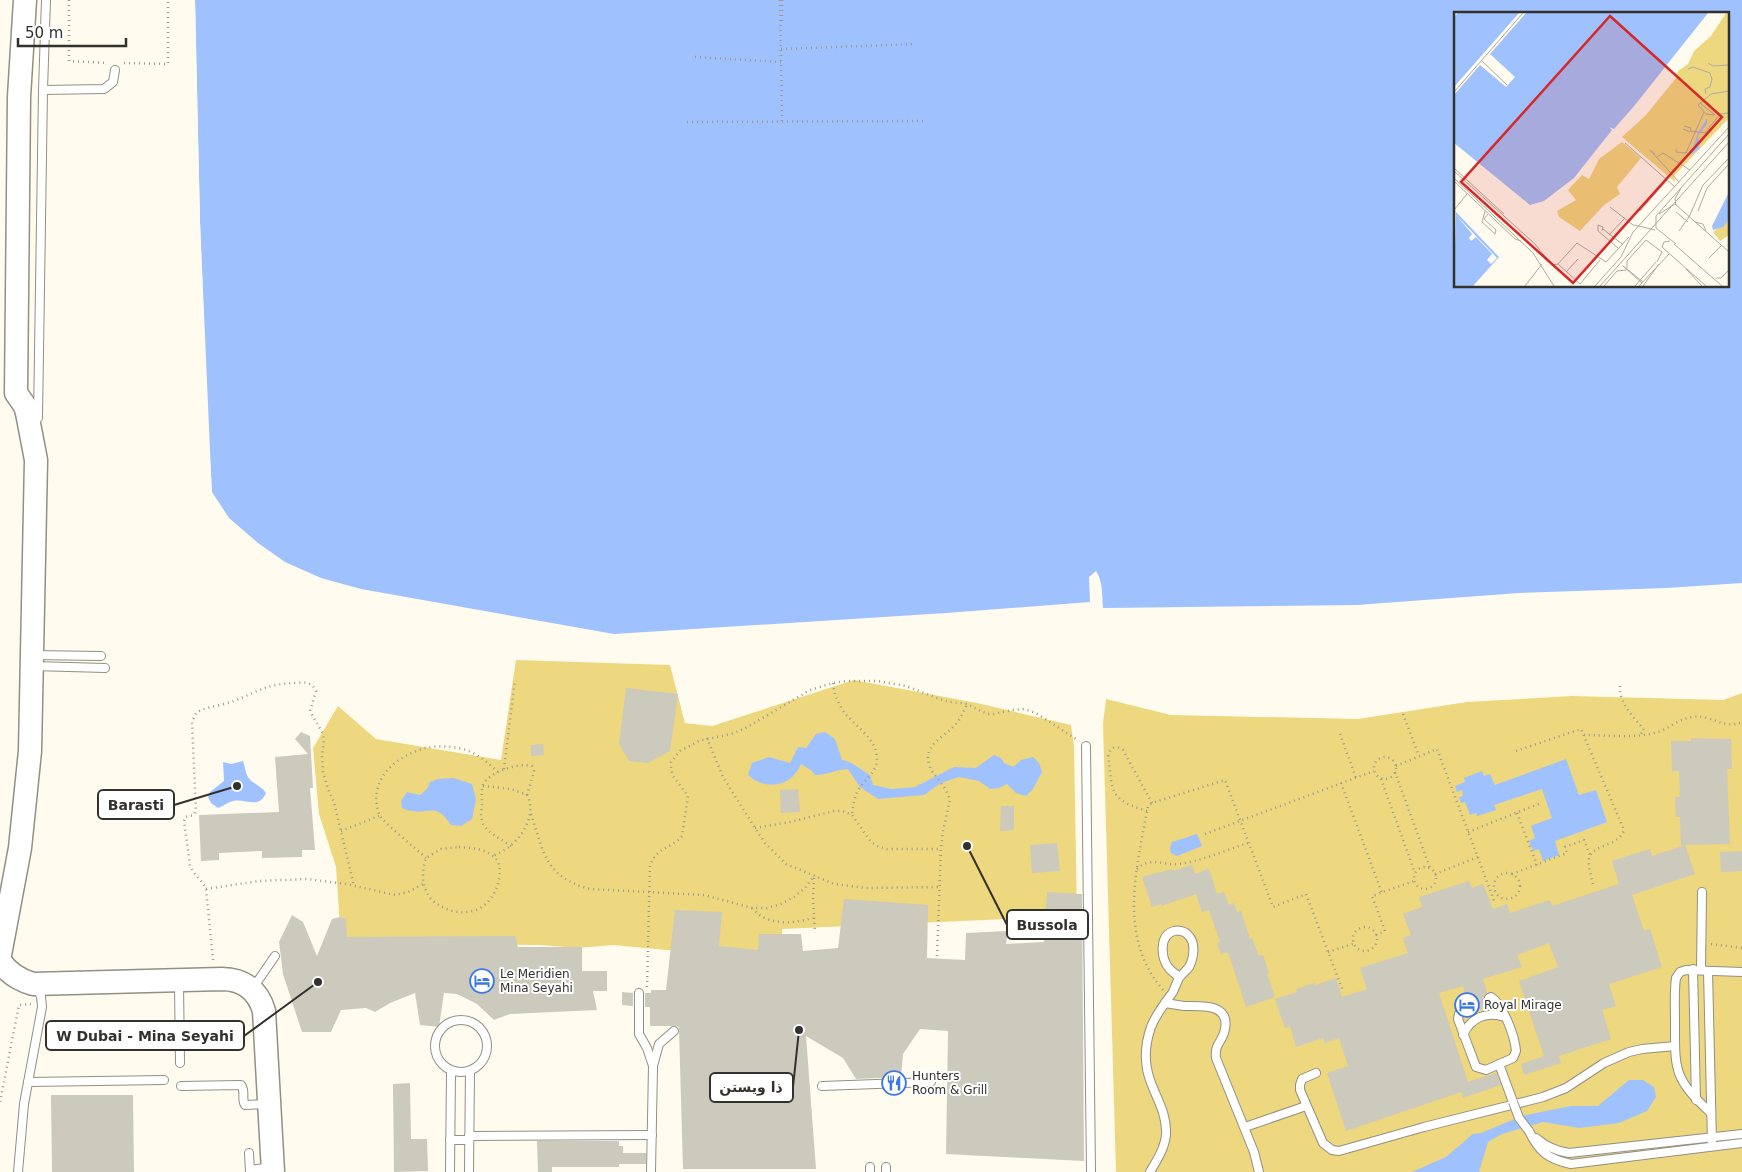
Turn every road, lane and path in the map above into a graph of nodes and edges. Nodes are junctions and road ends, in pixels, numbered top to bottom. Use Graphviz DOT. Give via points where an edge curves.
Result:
graph roads {
  1 [pos="12,0"];
  2 [pos="25,0"];
  3 [pos="46,0"];
  4 [pos="69,0"];
  5 [pos="168,0"];
  6 [pos="781,0"];
  7 [pos="915,44"];
  8 [pos="781,49"];
  9 [pos="695,57"];
  10 [pos="781,62"];
  11 [pos="109,63"];
  12 [pos="117,66"];
  13 [pos="43,90"];
  14 [pos="19,97"];
  15 [pos="783,115"];
  16 [pos="924,121"];
  17 [pos="688,122"];
  18 [pos="782,122"];
  19 [pos="36,460"];
  20 [pos="101,656"];
  21 [pos="31,660"];
  22 [pos="105,668"];
  23 [pos="515,680"];
  24 [pos="833,683"];
  25 [pos="1620,686"];
  26 [pos="967,704"];
  27 [pos="1403,714"];
  28 [pos="1742,722"];
  29 [pos="1340,734"];
  30 [pos="1584,735"];
  31 [pos="1640,735"];
  32 [pos="707,738"];
  33 [pos="1086,746"];
  34 [pos="1516,751"];
  35 [pos="1419,756"];
  36 [pos="1396,766"];
  37 [pos="504,769"];
  38 [pos="1374,771"];
  39 [pos="498,772"];
  40 [pos="1395,772"];
  41 [pos="1356,778"];
  42 [pos="1381,779"];
  43 [pos="1341,783"];
  44 [pos="483,786"];
  45 [pos="527,795"];
  46 [pos="1152,803"];
  47 [pos="1542,803"];
  48 [pos="1147,811"];
  49 [pos="1517,813"];
  50 [pos="531,814"];
  51 [pos="852,815"];
  52 [pos="379,816"];
  53 [pos="1240,821"];
  54 [pos="755,828"];
  55 [pos="341,831"];
  56 [pos="1468,832"];
  57 [pos="1204,834"];
  58 [pos="1248,842"];
  59 [pos="511,846"];
  60 [pos="941,849"];
  61 [pos="1590,855"];
  62 [pos="493,856"];
  63 [pos="1478,857"];
  64 [pos="426,858"];
  65 [pos="1537,865"];
  66 [pos="1430,868"];
  67 [pos="1137,870"];
  68 [pos="1415,872"];
  69 [pos="1435,874"];
  70 [pos="1512,874"];
  71 [pos="814,876"];
  72 [pos="1414,881"];
  73 [pos="424,884"];
  74 [pos="1593,884"];
  75 [pos="354,886"];
  76 [pos="939,887"];
  77 [pos="206,889"];
  78 [pos="650,891"];
  79 [pos="1495,891"];
  80 [pos="1491,892"];
  81 [pos="1702,892"];
  82 [pos="1382,893"];
  83 [pos="1496,904"];
  84 [pos="752,908"];
  85 [pos="813,918"];
  86 [pos="815,933"];
  87 [pos="1376,935"];
  88 [pos="1701,942"];
  89 [pos="1353,944"];
  90 [pos="1742,948"];
  91 [pos="1328,952"];
  92 [pos="0,955"];
  93 [pos="275,956"];
  94 [pos="937,956"];
  95 [pos="0,961"];
  96 [pos="1701,970"];
  97 [pos="1742,972"];
  98 [pos="1180,977"];
  99 [pos="215,979"];
  100 [pos="179,981"];
  101 [pos="252,989"];
  102 [pos="1343,991"];
  103 [pos="37,992"];
  104 [pos="639,993"];
  105 [pos="1489,998"];
  106 [pos="1167,1000"];
  107 [pos="1468,1006"];
  108 [pos="1505,1017"];
  109 [pos="674,1030"];
  110 [pos="1463,1035"];
  111 [pos="1675,1046"];
  112 [pos="180,1063"];
  113 [pos="1499,1064"];
  114 [pos="654,1066"];
  115 [pos="451,1071"];
  116 [pos="470,1071"];
  117 [pos="1316,1073"];
  118 [pos="164,1080"];
  119 [pos="28,1082"];
  120 [pos="931,1082"];
  121 [pos="181,1086"];
  122 [pos="822,1086"];
  123 [pos="1696,1100"];
  124 [pos="0,1102"];
  125 [pos="269,1104"];
  126 [pos="1306,1106"];
  127 [pos="1711,1113"];
  128 [pos="1245,1127"];
  129 [pos="1529,1131"];
  130 [pos="1742,1134"];
  131 [pos="652,1135"];
  132 [pos="469,1138"];
  133 [pos="1712,1138"];
  134 [pos="450,1140"];
  135 [pos="1742,1143"];
  136 [pos="1712,1147"];
  137 [pos="249,1153"];
  138 [pos="273,1169"];
  139 [pos="250,1171"];
  140 [pos="18,1172"];
  141 [pos="450,1172"];
  142 [pos="469,1172"];
  143 [pos="651,1172"];
  144 [pos="1091,1172"];
  145 [pos="1150,1172"];
  146 [pos="1259,1172"];
  1 -- 14 [label="street" via="8,73"];
  2 -- 14 [label="street"];
  3 -- 13 [label="lane"];
  4 -- 11 [label="path" via="69,61"];
  5 -- 12 [label="path" via="168,64"];
  6 -- 8 [label="path"];
  6 -- 15 [label="path"];
  7 -- 8 [label="path"];
  8 -- 10 [label="path"];
  9 -- 10 [label="path"];
  10 -- 18 [label="path"];
  12 -- 13 [label="lane" via="113,82 104,89"];
  13 -- 19 [label="lane"];
  14 -- 19 [label="street" via="16,393 28,413"];
  16 -- 18 [label="path"];
  17 -- 18 [label="path"];
  19 -- 21 [label="street"];
  20 -- 21 [label="lane"];
  21 -- 22 [label="lane"];
  21 -- 92 [label="street" via="30,750 25,809"];
  23 -- 37 [label="path"];
  24 -- 26 [label="path" via="892,683 945,701"];
  24 -- 32 [label="path" via="810,690 744,729"];
  24 -- 51 [label="path" via="843,711 872,741 876,751 876,768 860,787"];
  25 -- 31 [label="path" via="1622,700 1644,730"];
  26 -- 33 [label="path" via="987,714 1024,709 1036,713"];
  26 -- 60 [label="path" via="955,726 935,740 928,760 950,800"];
  27 -- 35 [label="path"];
  28 -- 31 [label="path" via="1732,725 1694,716 1659,732"];
  29 -- 41 [label="path"];
  30 -- 31 [label="path"];
  30 -- 34 [label="path" via="1581,729"];
  30 -- 61 [label="path" via="1624,830 1618,840 1594,850"];
  32 -- 54 [label="path" via="724,777"];
  32 -- 78 [label="path" via="680,751 671,762 673,776 688,796 684,830 678,841 663,848 653,858"];
  33 -- 144 [label="lane"];
  35 -- 36 [label="path"];
  35 -- 56 [label="path" via="1437,749"];
  36 -- 38 [label="path" via="1393,761 1382,757 1374,765"];
  36 -- 40 [label="path"];
  37 -- 39 [label="path"];
  37 -- 45 [label="path" via="527,764 532,766 534,771"];
  38 -- 41 [label="path"];
  38 -- 42 [label="path"];
  39 -- 44 [label="path"];
  39 -- 52 [label="path" via="484,759 465,750 445,746 422,748 399,760 383,775 376,800"];
  40 -- 42 [label="path" via="1387,779"];
  40 -- 66 [label="path"];
  41 -- 43 [label="path"];
  42 -- 68 [label="path"];
  43 -- 53 [label="path"];
  43 -- 82 [label="path"];
  44 -- 45 [label="path" via="511,789"];
  44 -- 59 [label="path" via="482,821 494,835"];
  45 -- 50 [label="path" via="531,801"];
  46 -- 48 [label="path"];
  46 -- 48 [label="path" via="1123,750 1114,747 1108,755 1113,790 1124,803"];
  46 -- 53 [label="path" via="1225,780"];
  47 -- 49 [label="path"];
  48 -- 67 [label="path"];
  49 -- 56 [label="path"];
  49 -- 65 [label="path"];
  50 -- 59 [label="path"];
  50 -- 78 [label="path" via="546,860 565,879 590,889"];
  51 -- 54 [label="path" via="834,811"];
  51 -- 60 [label="path" via="871,842 879,847"];
  52 -- 55 [label="path"];
  52 -- 64 [label="path"];
  53 -- 57 [label="path"];
  53 -- 58 [label="path"];
  54 -- 71 [label="path" via="765,844 786,864"];
  55 -- 75 [label="path"];
  55 -- 77 [label="path" via="323,772 323,734 310,711 316,691 313,685 308,682 265,686 233,701 201,710 192,722 196,811 184,820 190,866"];
  56 -- 63 [label="path"];
  58 -- 67 [label="path" via="1178,864 1150,861"];
  58 -- 91 [label="path" via="1273,907 1306,894"];
  59 -- 62 [label="path"];
  60 -- 76 [label="path"];
  61 -- 65 [label="path" via="1584,840 1565,848 1567,853"];
  61 -- 74 [label="path" via="1588,862"];
  62 -- 64 [label="path" via="478,849 459,847 441,850"];
  62 -- 73 [label="path" via="500,873 495,892 491,900 477,910 461,913 445,909 431,899"];
  63 -- 69 [label="path"];
  63 -- 80 [label="path"];
  64 -- 73 [label="path" via="422,869"];
  65 -- 70 [label="path"];
  66 -- 68 [label="path" via="1421,867"];
  66 -- 69 [label="path"];
  67 -- 106 [label="path" via="1133,915 1138,938 1146,963"];
  68 -- 72 [label="path"];
  69 -- 72 [label="path" via="1435,882 1428,888 1420,888"];
  70 -- 79 [label="path" via="1498,877"];
  70 -- 79 [label="path" via="1519,881 1517,895 1508,899"];
  71 -- 76 [label="path" via="834,884 866,888"];
  71 -- 84 [label="path" via="805,888 781,904"];
  71 -- 85 [label="path"];
  72 -- 82 [label="path"];
  73 -- 75 [label="path" via="395,895"];
  75 -- 77 [label="path" via="307,879 259,881"];
  76 -- 94 [label="path"];
  77 -- 99 [label="path"];
  78 -- 84 [label="path" via="704,895"];
  78 -- 104 [label="path" via="647,988 639,988"];
  79 -- 80 [label="path"];
  80 -- 83 [label="path"];
  81 -- 88 [label="lane"];
  82 -- 87 [label="path" via="1372,896 1385,932"];
  84 -- 85 [label="path" via="759,916 780,922"];
  85 -- 86 [label="path"];
  87 -- 89 [label="path" via="1376,944 1369,951 1360,951"];
  87 -- 89 [label="path" via="1370,928 1360,928 1353,934"];
  88 -- 90 [label="path"];
  88 -- 96 [label="lane"];
  89 -- 91 [label="path"];
  91 -- 102 [label="path"];
  93 -- 101 [label="lane"];
  95 -- 103 [label="street" via="10,973"];
  96 -- 97 [label="lane"];
  96 -- 111 [label="lane" via="1686,970 1676,978"];
  96 -- 123 [label="lane"];
  96 -- 127 [label="lane"];
  98 -- 98 [label="lane" via="1190,965 1193,950 1189,935 1174,931 1168,935 1163,950 1167,966"];
  98 -- 106 [label="lane"];
  99 -- 100 [label="street"];
  99 -- 101 [label="street" via="238,981"];
  100 -- 103 [label="street"];
  100 -- 112 [label="lane"];
  101 -- 125 [label="street" via="264,1010"];
  103 -- 119 [label="lane" via="42,1012"];
  103 -- 124 [label="path" via="32,1004 18,1005"];
  104 -- 114 [label="lane" via="639,1034"];
  105 -- 108 [label="lane" via="1495,999"];
  106 -- 128 [label="lane" via="1178,1005 1212,1007 1223,1016 1225,1030 1217,1043 1216,1058"];
  106 -- 145 [label="lane" via="1151,1026 1147,1043 1150,1079 1166,1121 1162,1148"];
  107 -- 110 [label="lane" via="1458,1019"];
  108 -- 110 [label="lane" via="1483,1015 1471,1022"];
  108 -- 113 [label="lane" via="1516,1051 1512,1058"];
  109 -- 114 [label="lane" via="659,1044"];
  110 -- 113 [label="lane" via="1476,1067 1486,1070"];
  111 -- 123 [label="lane" via="1678,1073"];
  111 -- 126 [label="lane" via="1629,1052 1604,1063 1566,1088 1543,1097 1339,1151 1322,1143"];
  113 -- 129 [label="lane, bridge" via="1520,1118"];
  114 -- 131 [label="lane"];
  115 -- 116 [label="lane"];
  115 -- 116 [label="lane" via="437,1057 434,1046 437,1034 455,1020 467,1020 485,1034 488,1046 486,1057"];
  115 -- 134 [label="lane"];
  116 -- 132 [label="lane"];
  117 -- 126 [label="lane" via="1300,1084"];
  118 -- 119 [label="lane"];
  119 -- 140 [label="lane"];
  120 -- 122 [label="lane"];
  121 -- 125 [label="lane" via="241,1085 245,1106"];
  123 -- 127 [label="lane"];
  125 -- 138 [label="street"];
  126 -- 128 [label="lane"];
  127 -- 133 [label="lane"];
  128 -- 146 [label="lane"];
  129 -- 133 [label="lane" via="1547,1147 1569,1153"];
  129 -- 136 [label="lane" via="1545,1154 1571,1164"];
  130 -- 133 [label="lane"];
  131 -- 132 [label="lane"];
  131 -- 143 [label="lane"];
  132 -- 134 [label="lane"];
  132 -- 142 [label="lane"];
  133 -- 136 [label="lane"];
  134 -- 141 [label="lane"];
  135 -- 136 [label="lane"];
  137 -- 139 [label="lane"];
  138 -- 139 [label="lane"];
}
